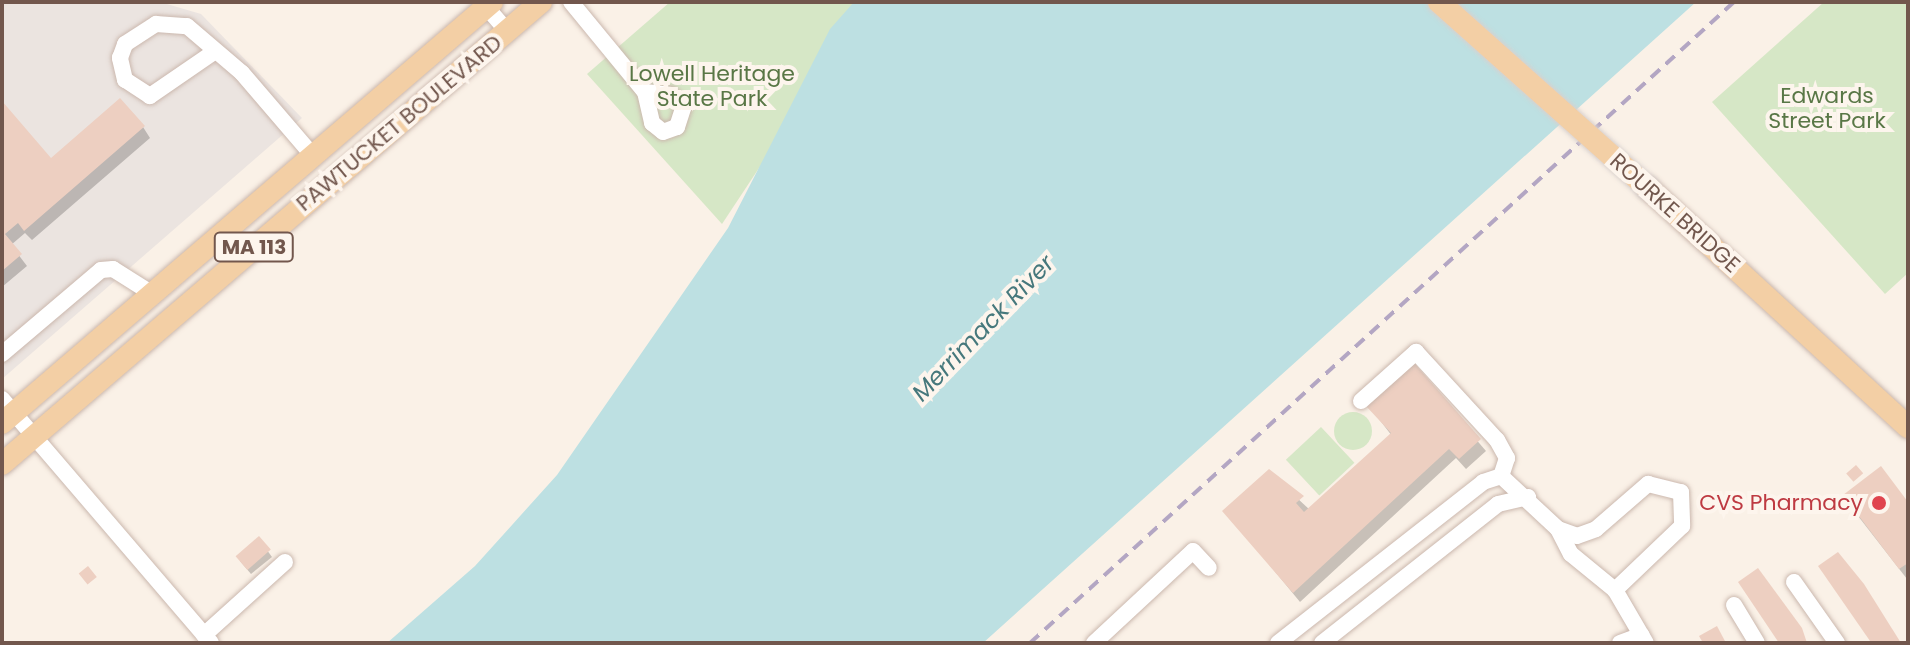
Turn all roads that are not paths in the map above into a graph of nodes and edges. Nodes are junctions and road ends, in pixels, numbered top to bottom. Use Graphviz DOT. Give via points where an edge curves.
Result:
graph roads {
  1 [pos="541,2"];
  2 [pos="571,2"];
  3 [pos="1439,2"];
  4 [pos="487,4"];
  5 [pos="507,31"];
  6 [pos="214,52"];
  7 [pos="645,92"];
  8 [pos="314,157"];
  9 [pos="151,293"];
  10 [pos="2,354"];
  11 [pos="1361,401"];
  12 [pos="5,412"];
  13 [pos="1908,427"];
  14 [pos="32,438"];
  15 [pos="2,464"];
  16 [pos="1501,476"];
  17 [pos="1528,497"];
  18 [pos="1558,529"];
  19 [pos="285,562"];
  20 [pos="1209,568"];
  21 [pos="1794,582"];
  22 [pos="1615,590"];
  23 [pos="1734,605"];
  24 [pos="208,639"];
  25 [pos="1644,639"];
  26 [pos="1094,643"];
  27 [pos="1278,643"];
  28 [pos="1322,643"];
  29 [pos="1620,643"];
  30 [pos="1757,643"];
  31 [pos="1837,643"];
  1 -- 5 [label="main road, PAWTUCKET BOULEVARD / MA 113"];
  2 -- 7 [label="street"];
  3 -- 13 [label="main road, ROURKE BRIDGE, bridge"];
  4 -- 5 [label="street"];
  4 -- 8 [label="main road, PAWTUCKET BOULEVARD / MA 113"];
  5 -- 14 [label="main road, PAWTUCKET BOULEVARD / MA 113"];
  6 -- 6 [label="street" via="187,26 156,24 125,44 120,58 125,80 150,96"];
  6 -- 8 [label="street" via="242,73"];
  8 -- 9 [label="main road, PAWTUCKET BOULEVARD / MA 113"];
  9 -- 10 [label="street" via="125,274 101,270"];
  9 -- 12 [label="main road, PAWTUCKET BOULEVARD / MA 113"];
  11 -- 16 [label="street" via="1416,352 1497,440 1507,458"];
  12 -- 14 [label="street"];
  14 -- 15 [label="main road, PAWTUCKET BOULEVARD / MA 113"];
  14 -- 24 [label="street"];
  16 -- 17 [label="street"];
  16 -- 27 [label="street" via="1483,482"];
  17 -- 18 [label="street"];
  17 -- 28 [label="street" via="1498,504"];
  18 -- 22 [label="street" via="1571,554"];
  18 -- 22 [label="street" via="1577,536 1596,529 1648,484 1681,492 1682,526"];
  19 -- 24 [label="street"];
  20 -- 26 [label="street" via="1193,551"];
  21 -- 31 [label="street"];
  22 -- 25 [label="street"];
  23 -- 30 [label="street"];
  25 -- 29 [label="street"];
}
